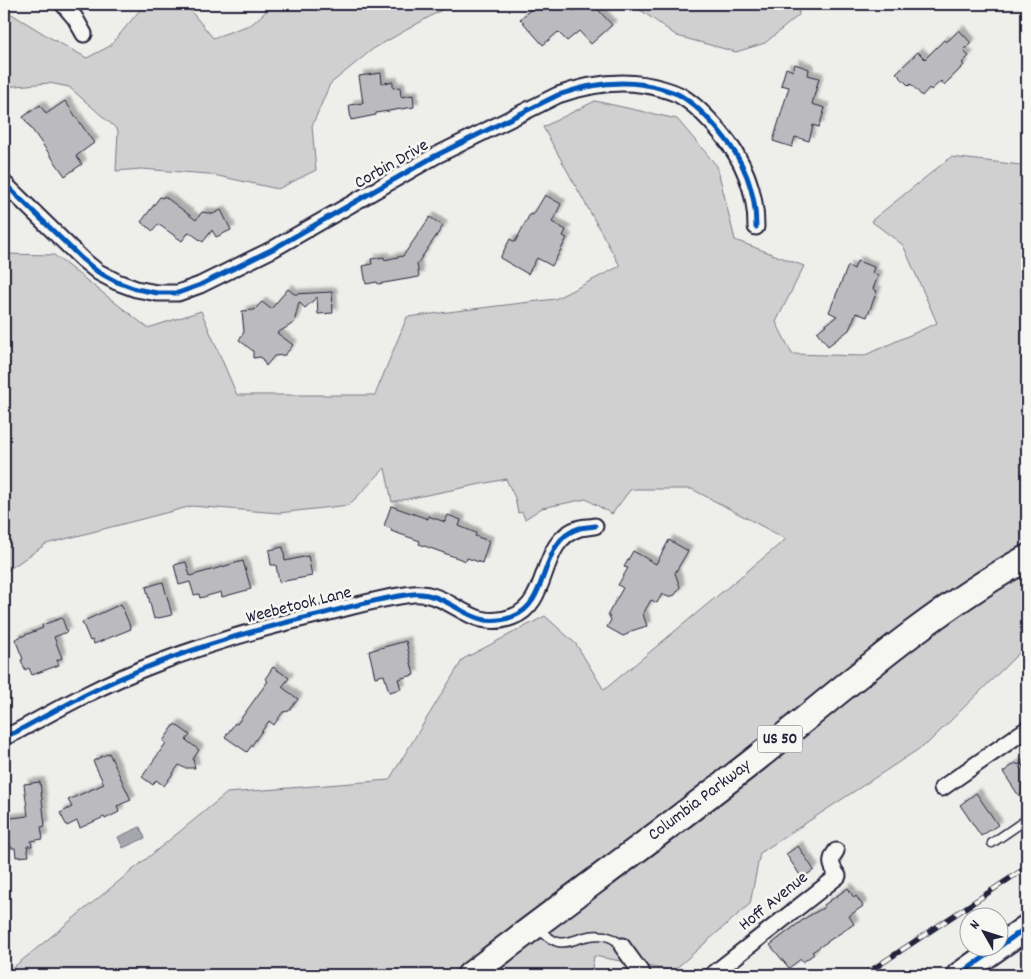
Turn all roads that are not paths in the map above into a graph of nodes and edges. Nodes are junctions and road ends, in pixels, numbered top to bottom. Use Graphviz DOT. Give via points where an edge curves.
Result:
graph roads {
  1 [pos="63,4"];
  2 [pos="84,34"];
  3 [pos="4,183"];
  4 [pos="756,227"];
  5 [pos="595,526"];
  6 [pos="1027,558"];
  7 [pos="1027,728"];
  8 [pos="4,737"];
  9 [pos="942,788"];
  10 [pos="1027,819"];
  11 [pos="992,843"];
  12 [pos="836,851"];
  13 [pos="535,926"];
  14 [pos="1027,927"];
  15 [pos="622,946"];
  16 [pos="470,975"];
  17 [pos="643,975"];
  18 [pos="712,975"];
  19 [pos="959,975"];
  1 -- 2 [label="street" via="76,18"];
  3 -- 4 [label="street, Corbin Drive" via="98,272 136,289 178,293 273,250 435,156 558,95 598,84 626,82 679,94 711,120 728,141 748,176 756,208"];
  5 -- 8 [label="street, Weebetook Lane" via="579,528 557,545 532,603 510,618 494,621 477,618 435,596 424,594 354,606 245,634 155,664"];
  6 -- 13 [label="highway, Columbia Parkway / US 50" via="936,616"];
  7 -- 9 [label="street"];
  10 -- 11 [label="lane"];
  12 -- 18 [label="street, Hoff Avenue" via="831,866 838,876"];
  13 -- 15 [label="lane" via="559,942 593,935 609,936"];
  13 -- 16 [label="highway, Columbia Parkway / US 50"];
  14 -- 19 [label="main road"];
  15 -- 17 [label="street"];
}
